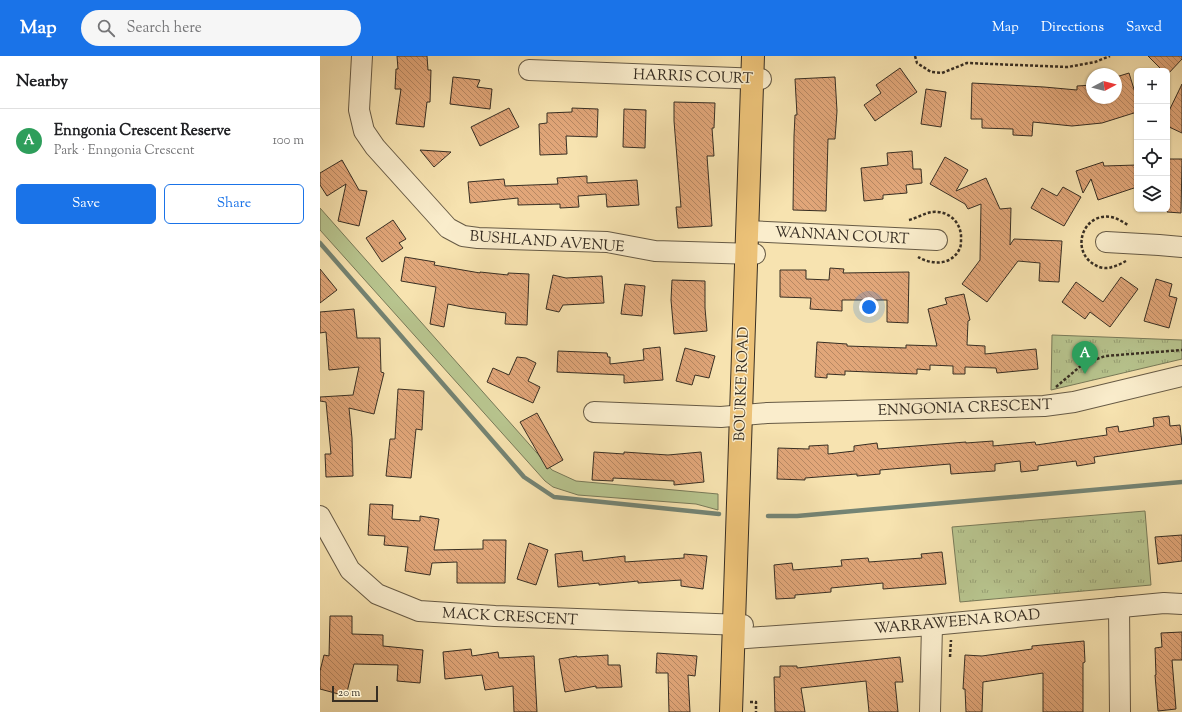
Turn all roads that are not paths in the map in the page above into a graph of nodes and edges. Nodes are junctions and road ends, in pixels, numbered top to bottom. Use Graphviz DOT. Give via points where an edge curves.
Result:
graph roads {
  1 [pos="362,56"];
  2 [pos="753,56"];
  3 [pos="762,56"];
  4 [pos="529,70"];
  5 [pos="757,79"];
  6 [pos="751,231"];
  7 [pos="937,240"];
  8 [pos="1106,242"];
  9 [pos="1182,247"];
  10 [pos="751,254"];
  11 [pos="1182,376"];
  12 [pos="594,412"];
  13 [pos="745,415"];
  14 [pos="320,516"];
  15 [pos="1182,604"];
  16 [pos="1120,607"];
  17 [pos="932,624"];
  18 [pos="738,632"];
  19 [pos="745,707"];
  20 [pos="731,712"];
  21 [pos="930,712"];
  22 [pos="1120,712"];
  1 -- 10 [label="street, BUSHLAND AVENUE" via="359,110 364,131 375,147 448,228 463,236 607,242 655,251"];
  2 -- 5 [label="main road, BOURKE ROAD"];
  3 -- 5 [label="main road, BOURKE ROAD"];
  4 -- 5 [label="street, HARRIS COURT"];
  5 -- 6 [label="main road, BOURKE ROAD"];
  6 -- 7 [label="street, WANNAN COURT"];
  6 -- 10 [label="main road, BOURKE ROAD"];
  8 -- 9 [label="street"];
  10 -- 13 [label="main road, BOURKE ROAD"];
  11 -- 13 [label="street, ENNGONIA CRESCENT" via="1074,402 1044,406"];
  12 -- 13 [label="street, ENNGONIA CRESCENT" via="721,417"];
  13 -- 18 [label="main road, BOURKE ROAD"];
  14 -- 18 [label="street, MACK CRESCENT" via="350,570 377,594 419,611"];
  15 -- 16 [label="street, WARRAWEENA ROAD"];
  16 -- 17 [label="street, WARRAWEENA ROAD"];
  16 -- 22 [label="street"];
  17 -- 18 [label="street, WARRAWEENA ROAD"];
  17 -- 21 [label="street"];
  18 -- 19 [label="main road, BOURKE ROAD"];
  18 -- 20 [label="main road, BOURKE ROAD"];
}
